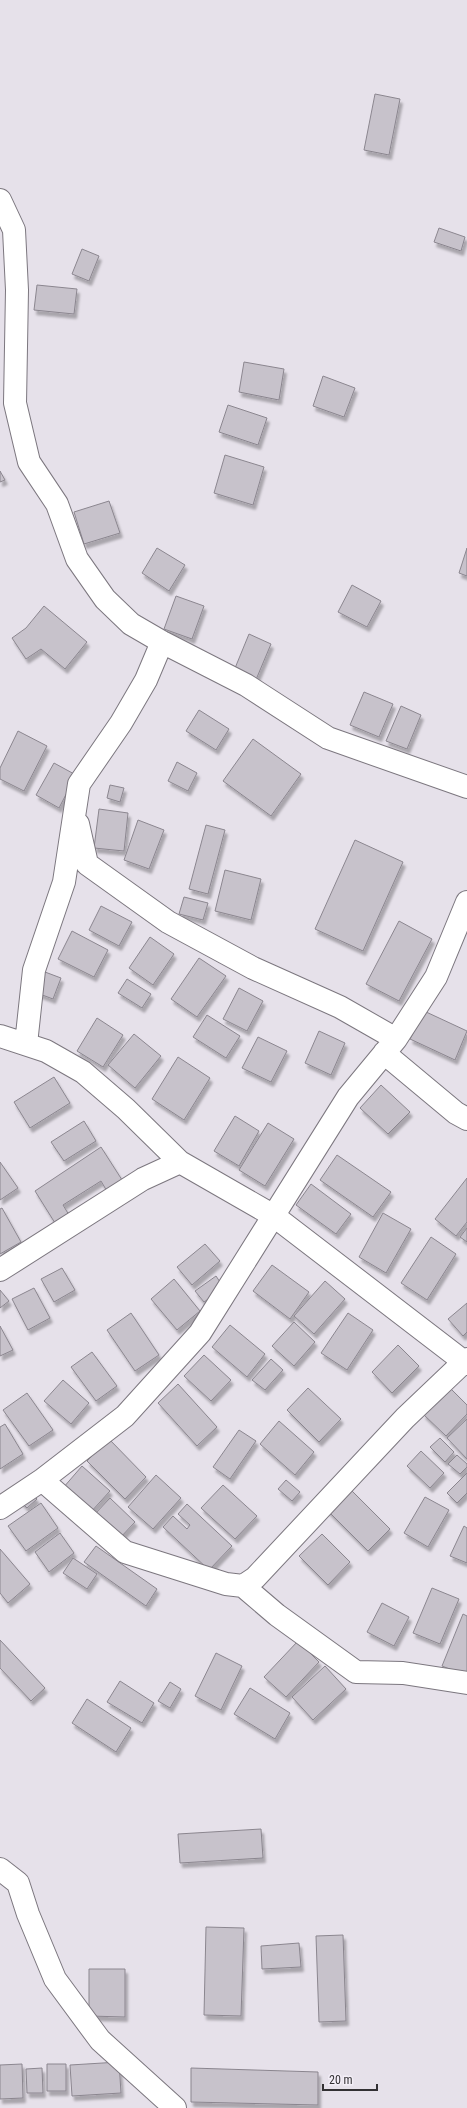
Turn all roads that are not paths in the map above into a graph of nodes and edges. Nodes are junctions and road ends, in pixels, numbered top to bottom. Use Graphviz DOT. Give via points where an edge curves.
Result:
graph roads {
  1 [pos="0,200"];
  2 [pos="162,642"];
  3 [pos="467,787"];
  4 [pos="76,813"];
  5 [pos="467,902"];
  6 [pos="0,1036"];
  7 [pos="26,1044"];
  8 [pos="390,1046"];
  9 [pos="467,1119"];
  10 [pos="180,1162"];
  11 [pos="274,1216"];
  12 [pos="0,1270"];
  13 [pos="466,1361"];
  14 [pos="42,1480"];
  15 [pos="0,1508"];
  16 [pos="243,1586"];
  17 [pos="467,1683"];
  18 [pos="0,1869"];
  19 [pos="169,2107"];
  1 -- 2 [label="street" via="14,230 17,290 15,403 29,462 57,504 77,559 105,599 131,624"];
  2 -- 3 [label="street" via="246,684 328,738"];
  2 -- 4 [label="street" via="146,680 121,724 79,784"];
  4 -- 7 [label="street" via="64,882 34,970"];
  4 -- 8 [label="street" via="86,864 162,917 253,968 340,1007"];
  5 -- 8 [label="street" via="436,977"];
  6 -- 7 [label="street"];
  7 -- 10 [label="street" via="46,1051 82,1072 126,1109"];
  8 -- 9 [label="street" via="456,1113"];
  8 -- 11 [label="street" via="348,1097"];
  10 -- 11 [label="street"];
  10 -- 12 [label="street" via="143,1179"];
  11 -- 13 [label="street"];
  11 -- 14 [label="street" via="200,1333 126,1416"];
  13 -- 16 [label="street" via="405,1418 254,1578"];
  14 -- 15 [label="street"];
  14 -- 16 [label="street" via="125,1552 226,1584"];
  16 -- 17 [label="street" via="277,1615 356,1672 403,1673"];
  18 -- 19 [label="street" via="18,1883 55,1979 100,2040"];
}
